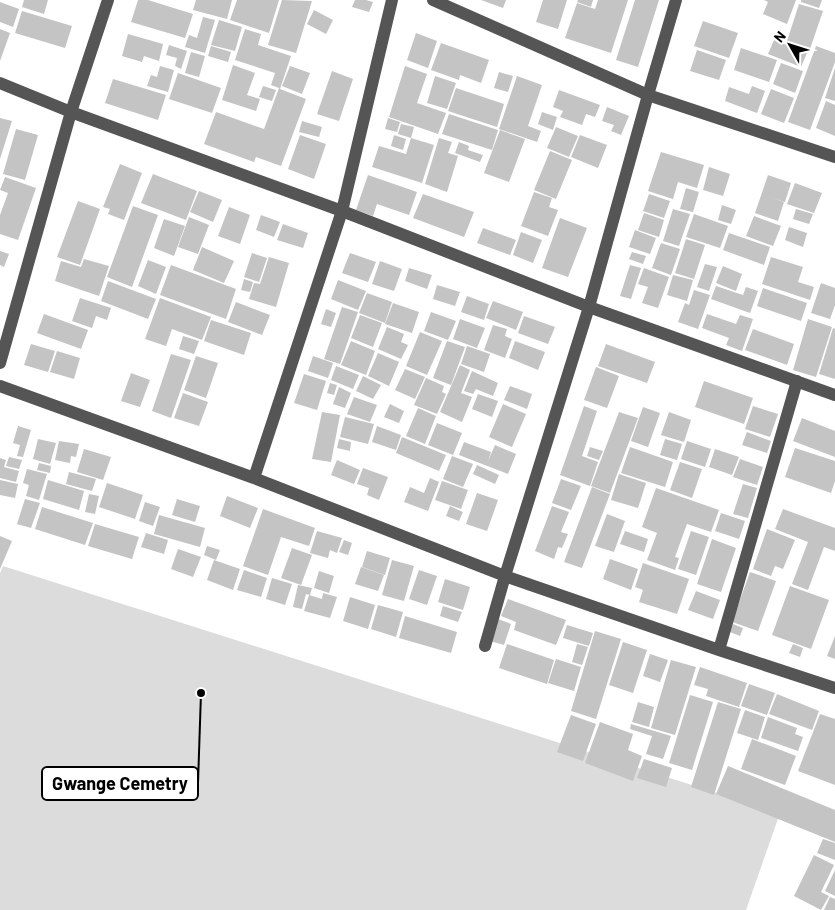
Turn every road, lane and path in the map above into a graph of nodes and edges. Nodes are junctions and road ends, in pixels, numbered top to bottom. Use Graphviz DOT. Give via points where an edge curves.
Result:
graph roads {
  1 [pos="108,0"];
  2 [pos="392,0"];
  3 [pos="433,0"];
  4 [pos="676,0"];
  5 [pos="0,83"];
  6 [pos="648,95"];
  7 [pos="71,112"];
  8 [pos="835,157"];
  9 [pos="342,211"];
  10 [pos="589,307"];
  11 [pos="0,363"];
  12 [pos="797,381"];
  13 [pos="0,386"];
  14 [pos="835,395"];
  15 [pos="254,478"];
  16 [pos="505,576"];
  17 [pos="486,646"];
  18 [pos="719,650"];
  19 [pos="835,688"];
  1 -- 7 [label="street"];
  2 -- 9 [label="street"];
  3 -- 6 [label="street"];
  4 -- 6 [label="street"];
  5 -- 7 [label="street"];
  6 -- 8 [label="street"];
  6 -- 10 [label="street"];
  7 -- 9 [label="street"];
  7 -- 11 [label="street"];
  9 -- 10 [label="street"];
  9 -- 15 [label="street"];
  10 -- 12 [label="street"];
  10 -- 16 [label="street"];
  12 -- 14 [label="street"];
  12 -- 18 [label="street"];
  13 -- 15 [label="street"];
  15 -- 16 [label="street"];
  16 -- 17 [label="street"];
  16 -- 18 [label="street"];
  18 -- 19 [label="street"];
}
